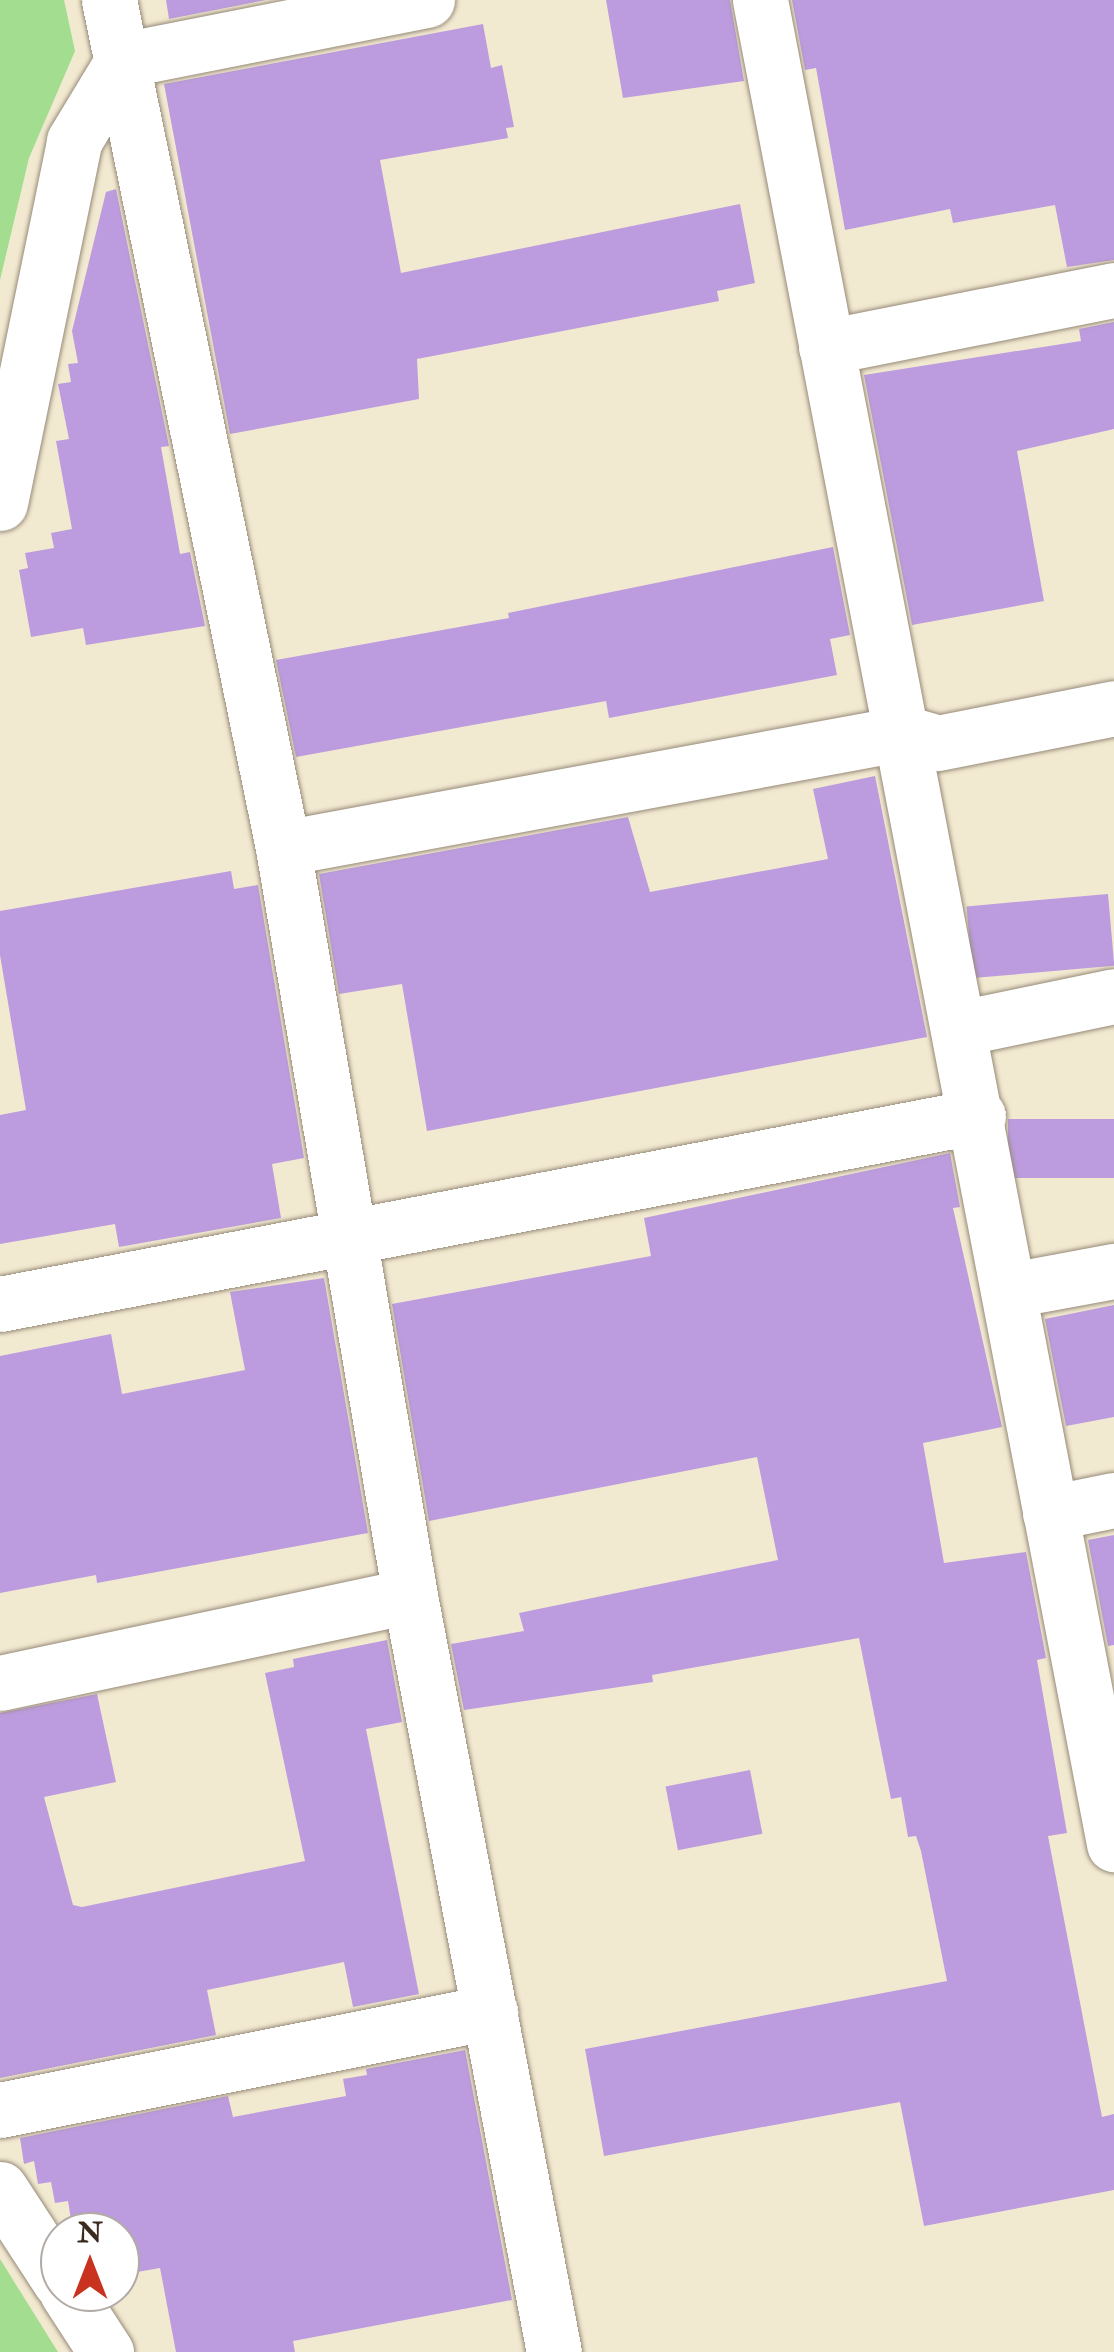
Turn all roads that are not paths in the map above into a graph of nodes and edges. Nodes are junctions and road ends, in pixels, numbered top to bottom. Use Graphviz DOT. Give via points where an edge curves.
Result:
graph roads {
  1 [pos="109,0"];
  2 [pos="428,0"];
  3 [pos="760,0"];
  4 [pos="123,60"];
  5 [pos="1114,290"];
  6 [pos="826,347"];
  7 [pos="0,503"];
  8 [pos="1114,708"];
  9 [pos="904,732"];
  10 [pos="283,848"];
  11 [pos="1114,996"];
  12 [pos="960,1028"];
  13 [pos="978,1116"];
  14 [pos="353,1237"];
  15 [pos="1114,1271"];
  16 [pos="1011,1290"];
  17 [pos="0,1304"];
  18 [pos="1114,1500"];
  19 [pos="1050,1513"];
  20 [pos="410,1596"];
  21 [pos="0,1683"];
  22 [pos="1114,1844"];
  23 [pos="490,2012"];
  24 [pos="0,2110"];
  25 [pos="0,2189"];
  26 [pos="40,2251"];
  27 [pos="80,2312"];
  28 [pos="106,2352"];
  29 [pos="554,2352"];
  1 -- 4 [label="street"];
  2 -- 4 [label="street"];
  3 -- 6 [label="street"];
  4 -- 7 [label="street" via="74,141"];
  4 -- 10 [label="street"];
  5 -- 6 [label="street"];
  6 -- 9 [label="street"];
  8 -- 9 [label="street" via="938,744"];
  9 -- 10 [label="street"];
  9 -- 12 [label="street"];
  10 -- 14 [label="street"];
  11 -- 12 [label="street"];
  12 -- 13 [label="street"];
  13 -- 14 [label="street"];
  13 -- 16 [label="street"];
  14 -- 17 [label="street"];
  14 -- 20 [label="street"];
  15 -- 16 [label="street"];
  16 -- 19 [label="street"];
  18 -- 19 [label="street"];
  19 -- 22 [label="street"];
  20 -- 21 [label="street"];
  20 -- 23 [label="street"];
  23 -- 24 [label="street"];
  23 -- 29 [label="street"];
  25 -- 26 [label="street"];
  27 -- 28 [label="street"];
}
